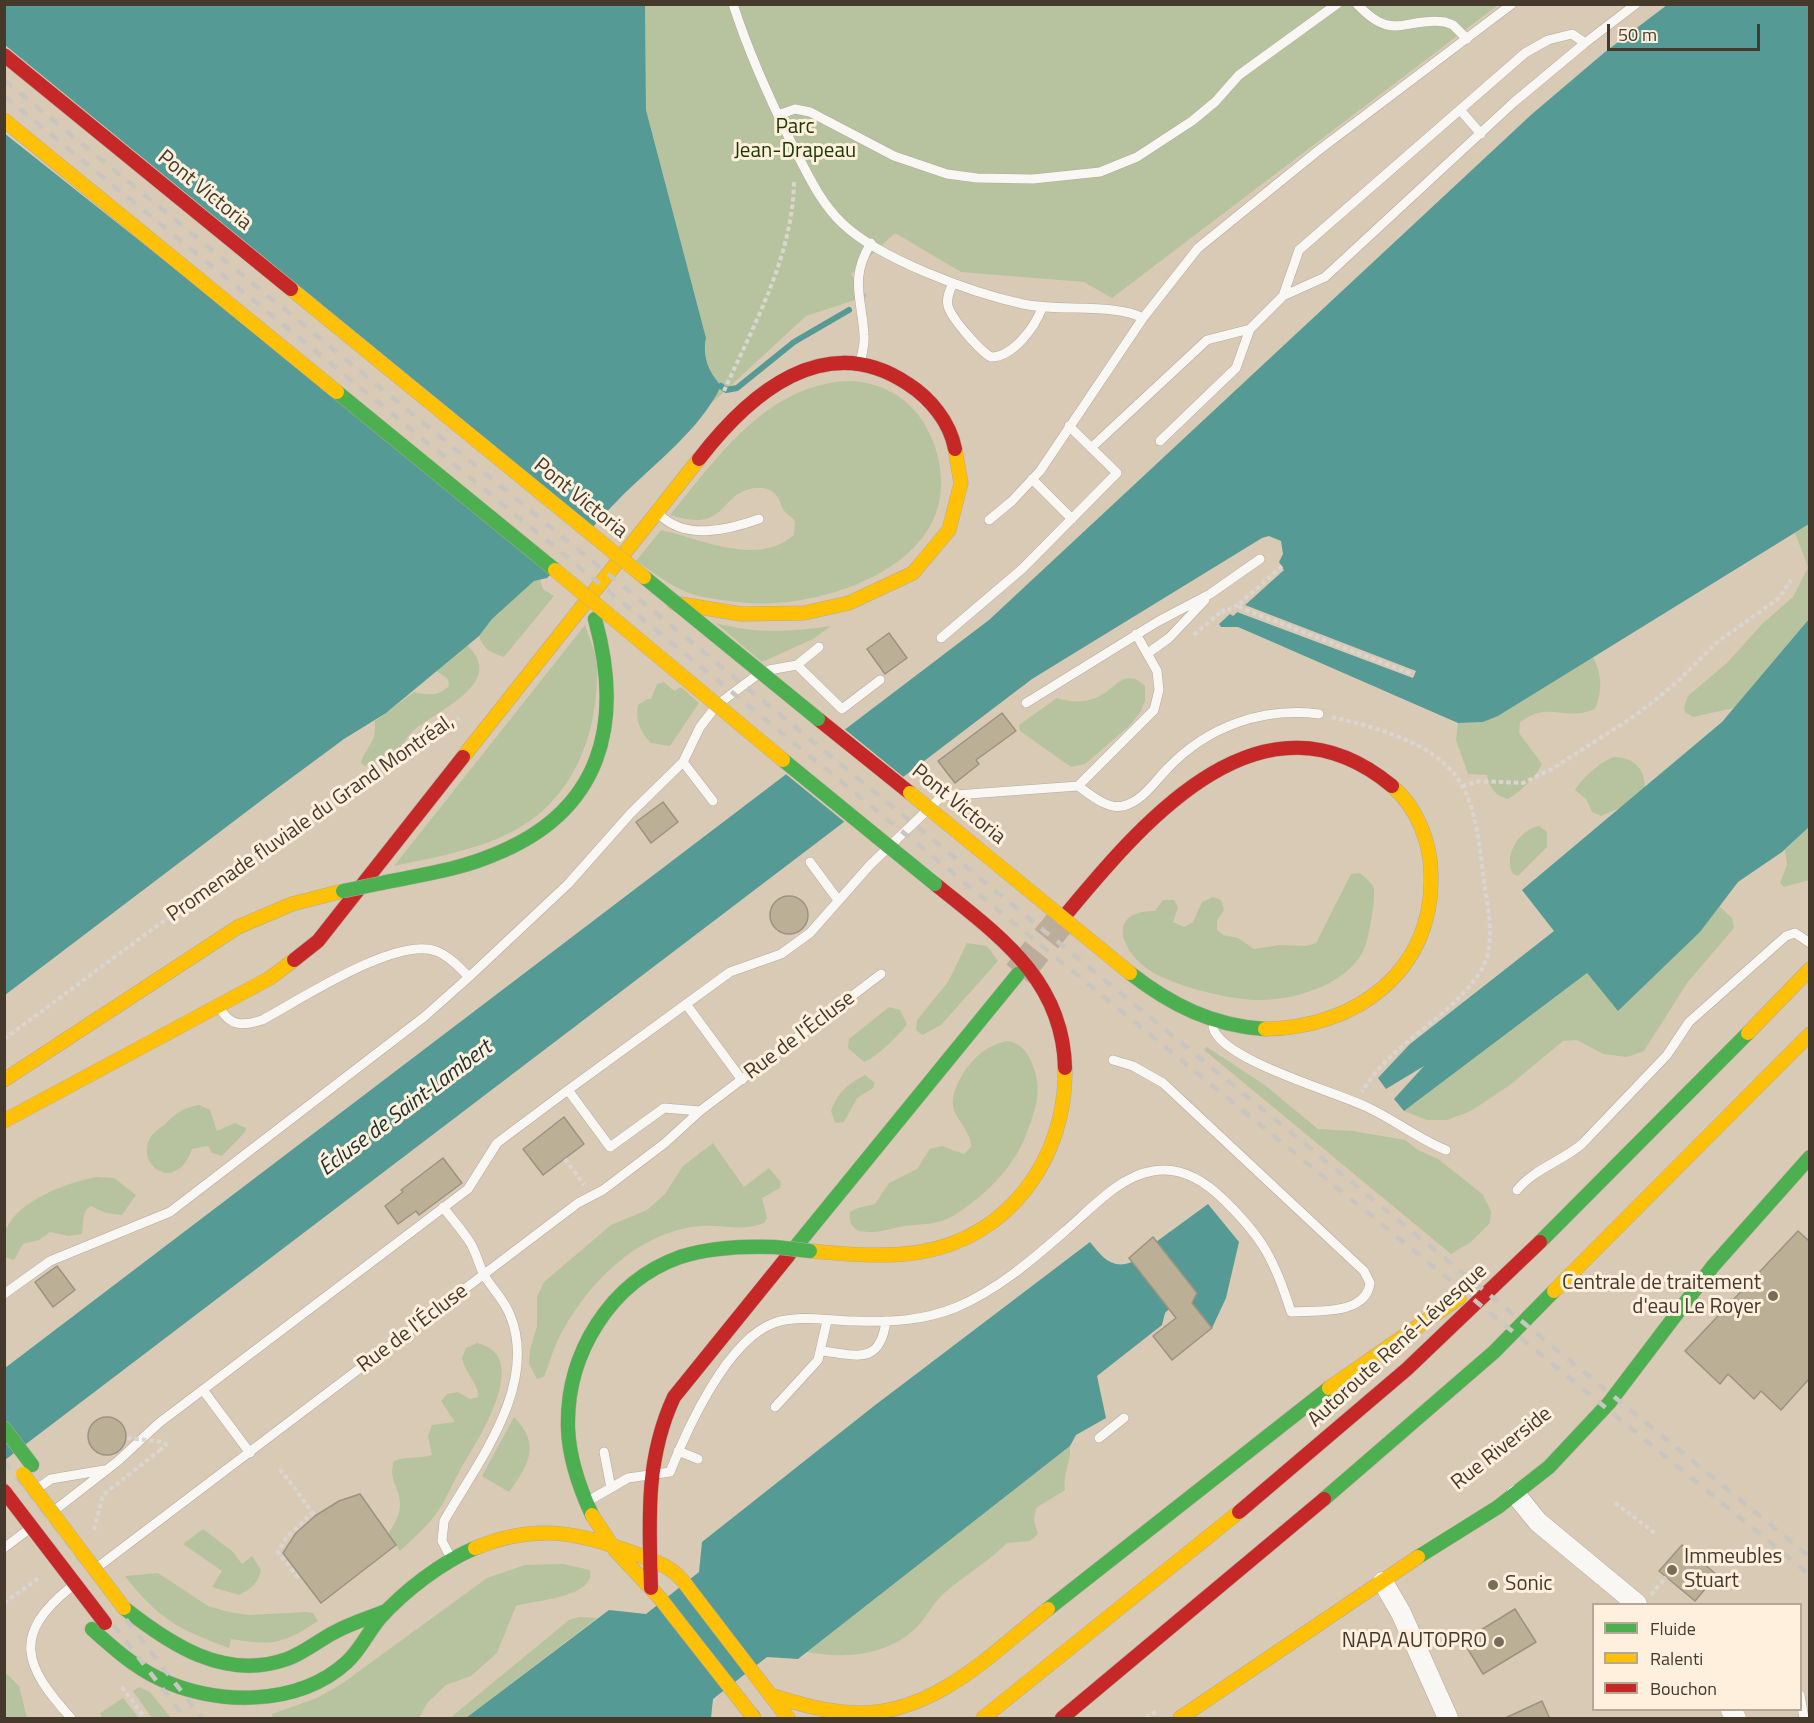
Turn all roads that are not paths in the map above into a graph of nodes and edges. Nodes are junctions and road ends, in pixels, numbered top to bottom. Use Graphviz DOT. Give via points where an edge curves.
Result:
graph roads {
  1 [pos="733,4"];
  2 [pos="1337,4"];
  3 [pos="1357,4"];
  4 [pos="1512,4"];
  5 [pos="1636,4"];
  6 [pos="1467,39"];
  7 [pos="1585,43"];
  8 [pos="4,55"];
  9 [pos="1461,111"];
  10 [pos="778,116"];
  11 [pos="4,120"];
  12 [pos="1481,134"];
  13 [pos="871,243"];
  14 [pos="952,283"];
  15 [pos="1283,297"];
  16 [pos="1042,308"];
  17 [pos="1143,318"];
  18 [pos="1250,329"];
  19 [pos="860,363"];
  20 [pos="1070,426"];
  21 [pos="1160,441"];
  22 [pos="1091,448"];
  23 [pos="1032,479"];
  24 [pos="657,512"];
  25 [pos="759,519"];
  26 [pos="1072,519"];
  27 [pos="989,520"];
  28 [pos="1260,559"];
  29 [pos="1210,594"];
  30 [pos="586,596"];
  31 [pos="674,603"];
  32 [pos="1136,634"];
  33 [pos="941,638"];
  34 [pos="819,647"];
  35 [pos="1148,653"];
  36 [pos="797,665"];
  37 [pos="880,680"];
  38 [pos="1026,703"];
  39 [pos="1319,714"];
  40 [pos="683,762"];
  41 [pos="1078,786"];
  42 [pos="713,801"];
  43 [pos="810,862"];
  44 [pos="838,900"];
  45 [pos="1068,912"];
  46 [pos="1809,944"];
  47 [pos="1809,969"];
  48 [pos="881,974"];
  49 [pos="1018,974"];
  50 [pos="469,977"];
  51 [pos="686,1004"];
  52 [pos="219,1005"];
  53 [pos="1213,1022"];
  54 [pos="1809,1034"];
  55 [pos="1113,1060"];
  56 [pos="4,1080"];
  57 [pos="742,1080"];
  58 [pos="568,1090"];
  59 [pos="700,1112"];
  60 [pos="4,1121"];
  61 [pos="1446,1150"];
  62 [pos="1809,1158"];
  63 [pos="1517,1190"];
  64 [pos="443,1207"];
  65 [pos="1547,1237"];
  66 [pos="484,1275"];
  67 [pos="4,1294"];
  68 [pos="827,1321"];
  69 [pos="886,1322"];
  70 [pos="822,1351"];
  71 [pos="203,1390"];
  72 [pos="775,1407"];
  73 [pos="1124,1418"];
  74 [pos="4,1428"];
  75 [pos="1099,1438"];
  76 [pos="4,1450"];
  77 [pos="678,1451"];
  78 [pos="604,1452"];
  79 [pos="250,1453"];
  80 [pos="699,1459"];
  81 [pos="107,1470"];
  82 [pos="649,1476"];
  83 [pos="611,1488"];
  84 [pos="4,1491"];
  85 [pos="1516,1495"];
  86 [pos="585,1503"];
  87 [pos="4,1513"];
  88 [pos="650,1521"];
  89 [pos="610,1544"];
  90 [pos="4,1548"];
  91 [pos="452,1560"];
  92 [pos="650,1561"];
  93 [pos="671,1569"];
  94 [pos="1383,1582"];
  95 [pos="655,1593"];
  96 [pos="129,1603"];
  97 [pos="1635,1603"];
  98 [pos="386,1611"];
  99 [pos="98,1626"];
  100 [pos="745,1684"];
  101 [pos="770,1695"];
  102 [pos="67,1717"];
  103 [pos="753,1718"];
  104 [pos="788,1719"];
  105 [pos="982,1719"];
  106 [pos="1062,1719"];
  107 [pos="1180,1719"];
  108 [pos="1448,1719"];
  1 -- 10 [label="lane" via="748,51"];
  2 -- 10 [label="lane" via="1239,75 1192,121 1137,157 1100,172 1033,180 947,174 894,156 810,112 795,109"];
  3 -- 6 [label="lane" via="1368,16 1387,26 1445,22"];
  4 -- 6 [label="lane"];
  5 -- 7 [label="lane"];
  6 -- 17 [label="lane" via="1215,232 1185,262"];
  7 -- 9 [label="lane" via="1572,34 1536,46"];
  7 -- 12 [label="lane"];
  8 -- 31 [label="main road, Pont Victoria, bridge"];
  9 -- 12 [label="lane"];
  9 -- 15 [label="lane" via="1299,250"];
  10 -- 13 [label="lane" via="828,207 848,229"];
  11 -- 30 [label="main road, bridge"];
  12 -- 15 [label="lane" via="1325,277"];
  13 -- 14 [label="lane"];
  13 -- 19 [label="lane" via="859,274 864,340"];
  14 -- 16 [label="lane"];
  14 -- 16 [label="lane" via="947,300 951,312 991,357 1003,354 1029,333"];
  15 -- 18 [label="lane"];
  16 -- 17 [label="lane" via="1128,311"];
  17 -- 20 [label="lane"];
  18 -- 21 [label="lane" via="1236,368"];
  18 -- 22 [label="lane" via="1207,340"];
  19 -- 24 [label="main road" via="836,362 805,368 763,391 723,430"];
  19 -- 31 [label="main road" via="882,367 910,381 929,399 948,430 958,456 961,480 958,507 938,550 909,578 862,599 783,616 718,613"];
  20 -- 22 [label="lane"];
  20 -- 23 [label="lane"];
  22 -- 26 [label="lane" via="1117,474"];
  23 -- 26 [label="lane"];
  23 -- 27 [label="lane"];
  24 -- 25 [label="lane" via="670,523 688,529 730,528"];
  24 -- 52 [label="main road" via="326,933 285,969"];
  26 -- 33 [label="lane" via="1002,588"];
  28 -- 29 [label="lane"];
  29 -- 32 [label="lane"];
  29 -- 35 [label="lane" via="1169,638"];
  30 -- 56 [label="main road, bridge" via="610,675 609,712 596,762 572,799 537,833 506,851 474,862 292,904 238,927"];
  30 -- 86 [label="main road, bridge" via="1011,947 1042,986 1056,1018 1064,1055 1066,1094 1059,1130 1045,1165 1026,1196 1000,1220 971,1236 909,1255 717,1247 672,1258 638,1279 600,1317 575,1366 568,1404 571,1459"];
  31 -- 53 [label="main road, Pont Victoria, bridge" via="1130,973 1178,1007"];
  32 -- 35 [label="lane"];
  32 -- 38 [label="lane"];
  34 -- 36 [label="lane"];
  35 -- 41 [label="lane" via="1159,680 1154,710"];
  36 -- 37 [label="lane" via="842,709"];
  36 -- 40 [label="lane" via="763,672 727,695 704,721"];
  39 -- 41 [label="lane" via="1276,713 1229,725 1192,747 1142,796 1124,806 1103,802"];
  40 -- 42 [label="lane"];
  40 -- 50 [label="lane" via="568,884"];
  41 -- 44 [label="lane" via="942,796"];
  43 -- 44 [label="lane"];
  44 -- 51 [label="lane" via="810,933 780,954 730,972"];
  45 -- 53 [label="main road, Pont Victoria" via="1164,807 1200,779 1238,759 1275,748 1318,748 1345,755 1380,776 1402,796 1419,820 1432,864 1429,918 1405,967 1371,997 1313,1022 1265,1029"];
  46 -- 63 [label="lane" via="1795,933 1786,936 1689,1022 1667,1055 1582,1144 1533,1175"];
  47 -- 65 [label="main road, Autoroute René-Lévesque"];
  48 -- 57 [label="lane, Rue de l'Écluse"];
  49 -- 82 [label="main road" via="683,1384 662,1420"];
  50 -- 52 [label="lane" via="435,950 410,949 378,958 247,1025 229,1020"];
  50 -- 67 [label="lane" via="424,1017 170,1212 50,1261"];
  51 -- 57 [label="lane"];
  51 -- 58 [label="lane"];
  52 -- 60 [label="main road"];
  53 -- 61 [label="lane" via="1222,1043 1255,1063 1368,1108"];
  54 -- 106 [label="main road" via="1494,1352"];
  55 -- 69 [label="lane" via="1151,1075 1168,1088 1364,1271 1370,1283 1367,1294 1347,1308 1291,1312 1271,1256 1242,1217 1207,1184 1181,1173 1154,1171 1119,1187 1033,1258 975,1299 937,1315"];
  57 -- 59 [label="lane, Rue de l'Écluse"];
  58 -- 59 [label="lane" via="610,1147 664,1108"];
  58 -- 64 [label="lane" via="497,1143 468,1189"];
  59 -- 66 [label="lane, Rue de l'Écluse" via="665,1143"];
  62 -- 85 [label="main road, Rue Riverside" via="1713,1266 1594,1420 1566,1452"];
  64 -- 66 [label="lane" via="472,1245"];
  64 -- 71 [label="lane"];
  65 -- 101 [label="main road" via="1327,1389 924,1703 890,1715 853,1718"];
  65 -- 105 [label="main road, Autoroute René-Lévesque" via="1358,1412"];
  66 -- 79 [label="lane, Rue de l'Écluse"];
  66 -- 91 [label="lane" via="511,1316 516,1336 516,1367 505,1411 444,1521 442,1541"];
  68 -- 69 [label="lane"];
  68 -- 70 [label="lane"];
  68 -- 77 [label="lane" via="780,1321 756,1333 708,1391"];
  69 -- 70 [label="lane" via="882,1340 871,1353 864,1356"];
  70 -- 72 [label="lane"];
  71 -- 79 [label="lane"];
  71 -- 81 [label="lane"];
  73 -- 75 [label="lane"];
  74 -- 96 [label="main road"];
  76 -- 96 [label="main road, bridge"];
  77 -- 80 [label="lane"];
  77 -- 82 [label="lane" via="670,1472"];
  78 -- 83 [label="lane"];
  79 -- 102 [label="lane, Rue de l'Écluse" via="69,1588 41,1615 32,1634 31,1655"];
  81 -- 87 [label="lane" via="51,1479"];
  81 -- 90 [label="lane"];
  82 -- 83 [label="lane" via="628,1478"];
  82 -- 88 [label="main road"];
  83 -- 86 [label="lane"];
  84 -- 99 [label="main road, bridge"];
  85 -- 94 [label="main road, Rue Riverside"];
  85 -- 97 [label="street" via="1538,1522"];
  86 -- 89 [label="main road"];
  87 -- 99 [label="main road"];
  88 -- 92 [label="main road"];
  88 -- 93 [label="main road"];
  89 -- 91 [label="main road" via="569,1532 524,1532 480,1544"];
  89 -- 92 [label="main road"];
  89 -- 95 [label="main road"];
  91 -- 98 [label="main road"];
  92 -- 93 [label="main road"];
  92 -- 95 [label="main road"];
  93 -- 100 [label="main road"];
  94 -- 107 [label="main road, Rue Riverside"];
  94 -- 108 [label="street"];
  95 -- 100 [label="main road"];
  96 -- 98 [label="main road" via="153,1632 174,1646 228,1665 258,1665 287,1659 331,1633"];
  98 -- 99 [label="main road" via="341,1667 310,1684 264,1696 217,1696 155,1677 115,1648"];
  100 -- 101 [label="main road"];
  100 -- 103 [label="main road"];
  101 -- 104 [label="main road"];
}
